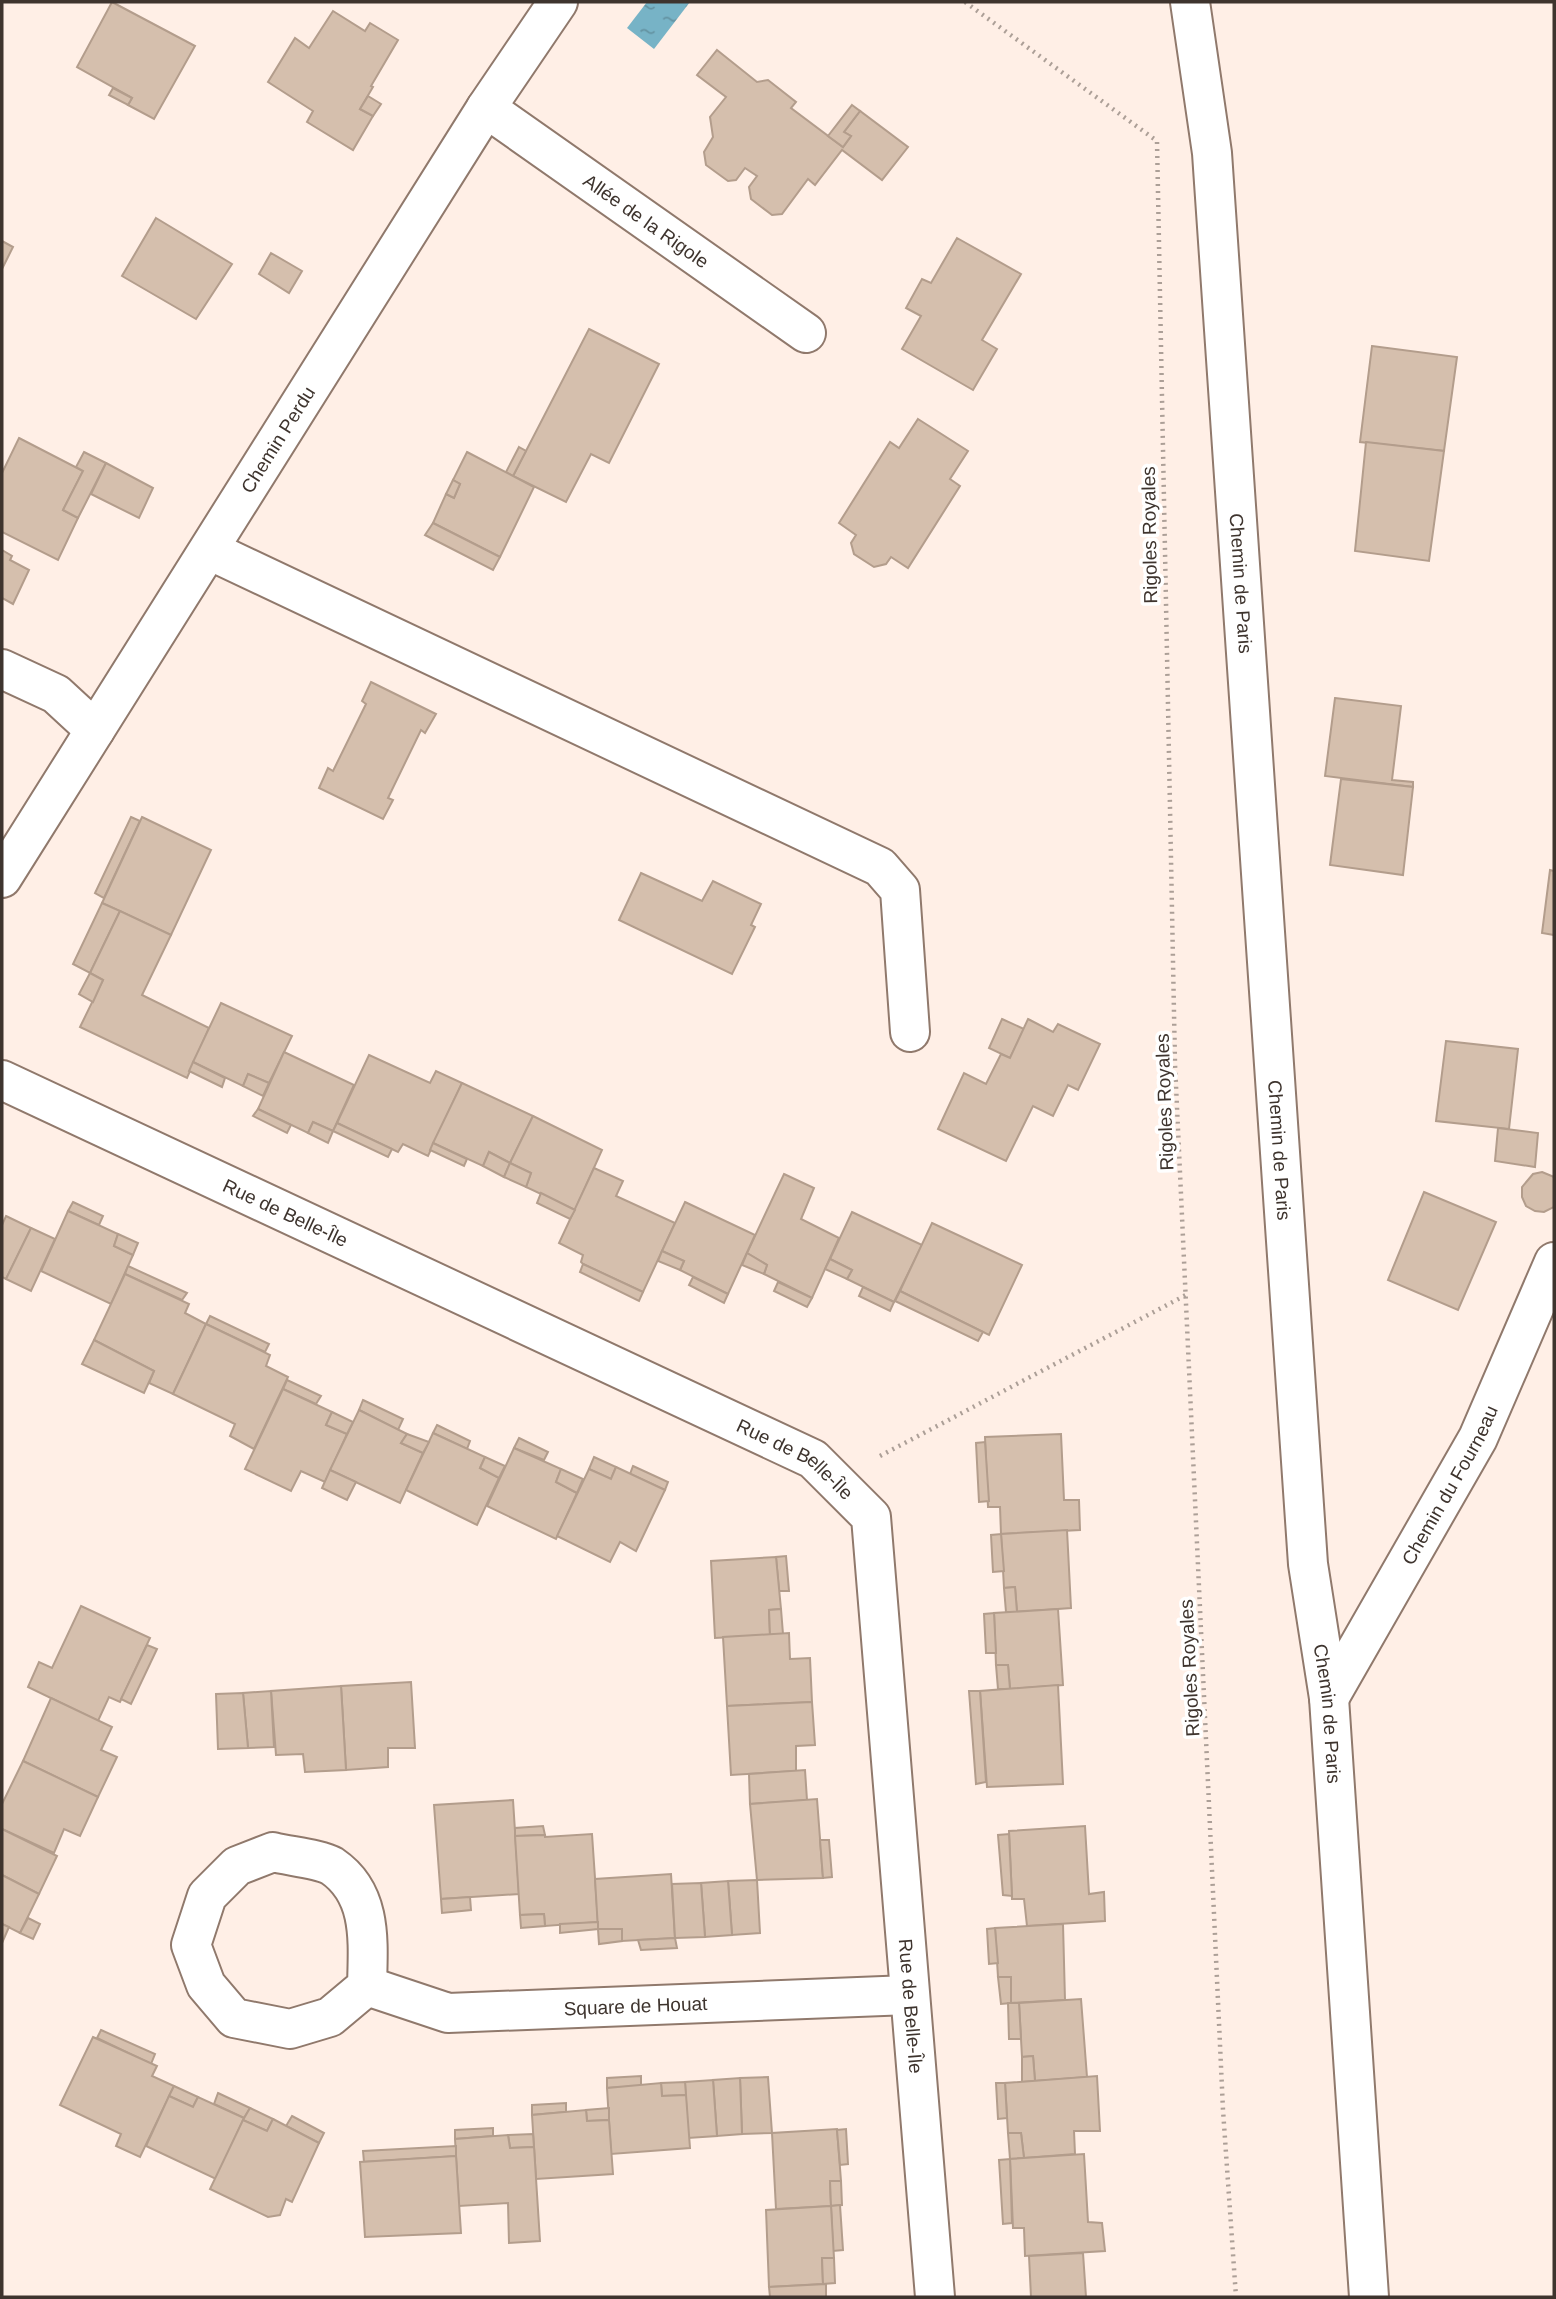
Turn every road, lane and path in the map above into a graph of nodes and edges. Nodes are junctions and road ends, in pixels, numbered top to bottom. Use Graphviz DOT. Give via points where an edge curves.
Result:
graph roads {
  1 [pos="558,2"];
  2 [pos="965,2"];
  3 [pos="1190,2"];
  4 [pos="486,108"];
  5 [pos="806,333"];
  6 [pos="209,550"];
  7 [pos="2,670"];
  8 [pos="94,730"];
  9 [pos="2,878"];
  10 [pos="910,1032"];
  11 [pos="2,1080"];
  12 [pos="1554,1262"];
  13 [pos="1186,1294"];
  14 [pos="834,1480"];
  15 [pos="1329,1698"];
  16 [pos="367,1986"];
  17 [pos="909,1995"];
  18 [pos="934,2297"];
  19 [pos="1236,2297"];
  20 [pos="1369,2297"];
  1 -- 4 [label="street, Chemin Perdu"];
  2 -- 13 [label="path, Rigoles Royales" via="1157,141 1175,1064"];
  3 -- 15 [label="street, Chemin de Paris" via="1212,153 1308,1564"];
  4 -- 5 [label="street, Allée de la Rigole"];
  4 -- 6 [label="street, Chemin Perdu"];
  6 -- 8 [label="street, Chemin Perdu"];
  6 -- 10 [label="street" via="880,867 900,890"];
  7 -- 8 [label="street" via="56,694"];
  8 -- 9 [label="street, Chemin Perdu"];
  11 -- 14 [label="street, Rue de Belle-Île" via="813,1459"];
  12 -- 15 [label="street, Chemin du Fourneau" via="1478,1438"];
  13 -- 14 [label="path"];
  13 -- 19 [label="path, Rigoles Royales"];
  14 -- 17 [label="street, Rue de Belle-Île" via="871,1517"];
  15 -- 20 [label="street, Chemin de Paris"];
  16 -- 16 [label="street" via="368,1930 355,1889 330,1865 273,1853 237,1866 207,1896 191,1945 206,1985 234,2018 290,2029 330,2017"];
  16 -- 17 [label="street, Square de Houat" via="448,2013"];
  17 -- 18 [label="street, Rue de Belle-Île"];
}
